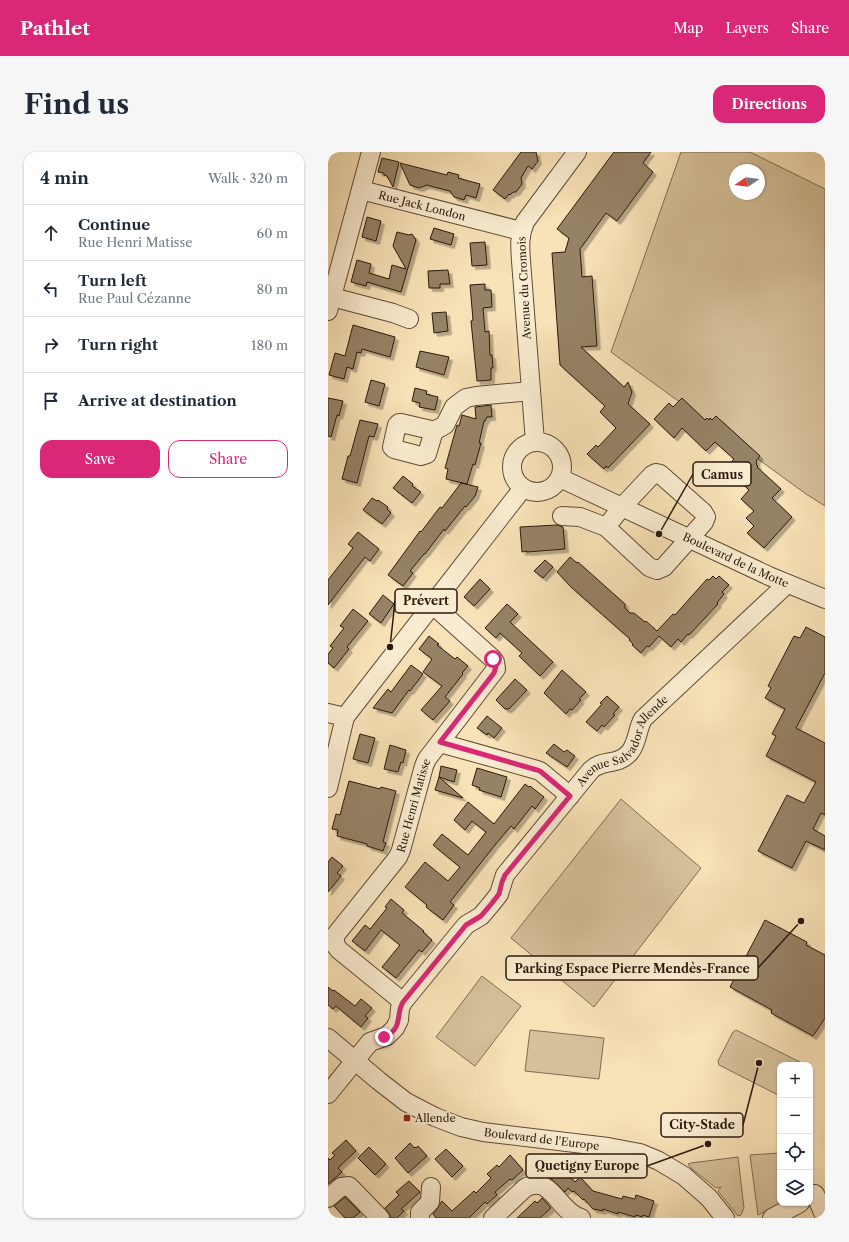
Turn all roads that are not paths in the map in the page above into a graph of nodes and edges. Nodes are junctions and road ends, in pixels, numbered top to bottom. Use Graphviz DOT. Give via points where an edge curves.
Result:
graph roads {
  1 [pos="371,152"];
  2 [pos="577,152"];
  3 [pos="361,190"];
  4 [pos="521,231"];
  5 [pos="330,304"];
  6 [pos="409,319"];
  7 [pos="531,391"];
  8 [pos="432,432"];
  9 [pos="535,442"];
  10 [pos="560,478"];
  11 [pos="523,488"];
  12 [pos="622,507"];
  13 [pos="562,516"];
  14 [pos="606,527"];
  15 [pos="690,538"];
  16 [pos="787,584"];
  17 [pos="825,599"];
  18 [pos="433,605"];
  19 [pos="328,713"];
  20 [pos="345,718"];
  21 [pos="440,742"];
  22 [pos="328,788"];
  23 [pos="570,796"];
  24 [pos="403,1002"];
  25 [pos="328,1038"];
  26 [pos="355,1060"];
  27 [pos="328,1094"];
  28 [pos="431,1187"];
  29 [pos="817,1193"];
  30 [pos="328,1198"];
  31 [pos="794,1206"];
  32 [pos="825,1217"];
  33 [pos="380,1218"];
  34 [pos="420,1218"];
  35 [pos="492,1218"];
  36 [pos="581,1218"];
  37 [pos="725,1218"];
  38 [pos="772,1218"];
  1 -- 3 [label="street"];
  2 -- 4 [label="street, Avenue du Cromois"];
  3 -- 4 [label="street, Rue Jack London"];
  3 -- 5 [label="street"];
  4 -- 7 [label="street, Avenue du Cromois"];
  5 -- 6 [label="street" via="393,313"];
  7 -- 8 [label="street" via="466,398 454,407 445,426"];
  7 -- 9 [label="street, Avenue du Cromois"];
  9 -- 10 [label="street" via="544,443 557,451 562,465"];
  9 -- 11 [label="street" via="522,447 512,461 514,477"];
  10 -- 11 [label="street" via="548,490 532,492"];
  10 -- 12 [label="street, Boulevard de la Motte"];
  11 -- 18 [label="street"];
  12 -- 14 [label="street"];
  12 -- 15 [label="street, Boulevard de la Motte"];
  12 -- 15 [label="street" via="652,475 660,474 705,514 704,522"];
  13 -- 14 [label="street" via="580,517"];
  14 -- 15 [label="street" via="649,567 657,570 664,567"];
  15 -- 16 [label="street, Boulevard de la Motte"];
  16 -- 17 [label="street, Boulevard de la Motte"];
  16 -- 23 [label="street, Avenue Salvador Allende" via="643,719 631,752 619,760 594,767"];
  18 -- 20 [label="street"];
  18 -- 21 [label="street, Rue Henri Matisse" via="493,659 496,666 494,673"];
  19 -- 20 [label="street"];
  20 -- 22 [label="street"];
  21 -- 23 [label="street" via="540,771"];
  21 -- 24 [label="street, Rue Henri Matisse" via="424,766 398,857 334,938 339,950"];
  23 -- 24 [label="street, Avenue Salvador Allende" via="505,875 499,894 492,903 481,916 466,925"];
  24 -- 26 [label="street, Avenue Salvador Allende" via="398,1024 393,1031 370,1042"];
  25 -- 26 [label="street, Boulevard de l'Europe"];
  26 -- 27 [label="street, Avenue Salvador Allende"];
  26 -- 37 [label="street, Boulevard de l'Europe" via="406,1102 461,1127 483,1132 608,1146 640,1153 684,1176 709,1198"];
  28 -- 34 [label="street" via="430,1202 420,1212"];
  29 -- 32 [label="street"];
  30 -- 33 [label="street" via="344,1186 349,1186"];
  31 -- 38 [label="street"];
  35 -- 36 [label="street" via="525,1188 538,1184 547,1188 570,1214"];
}
